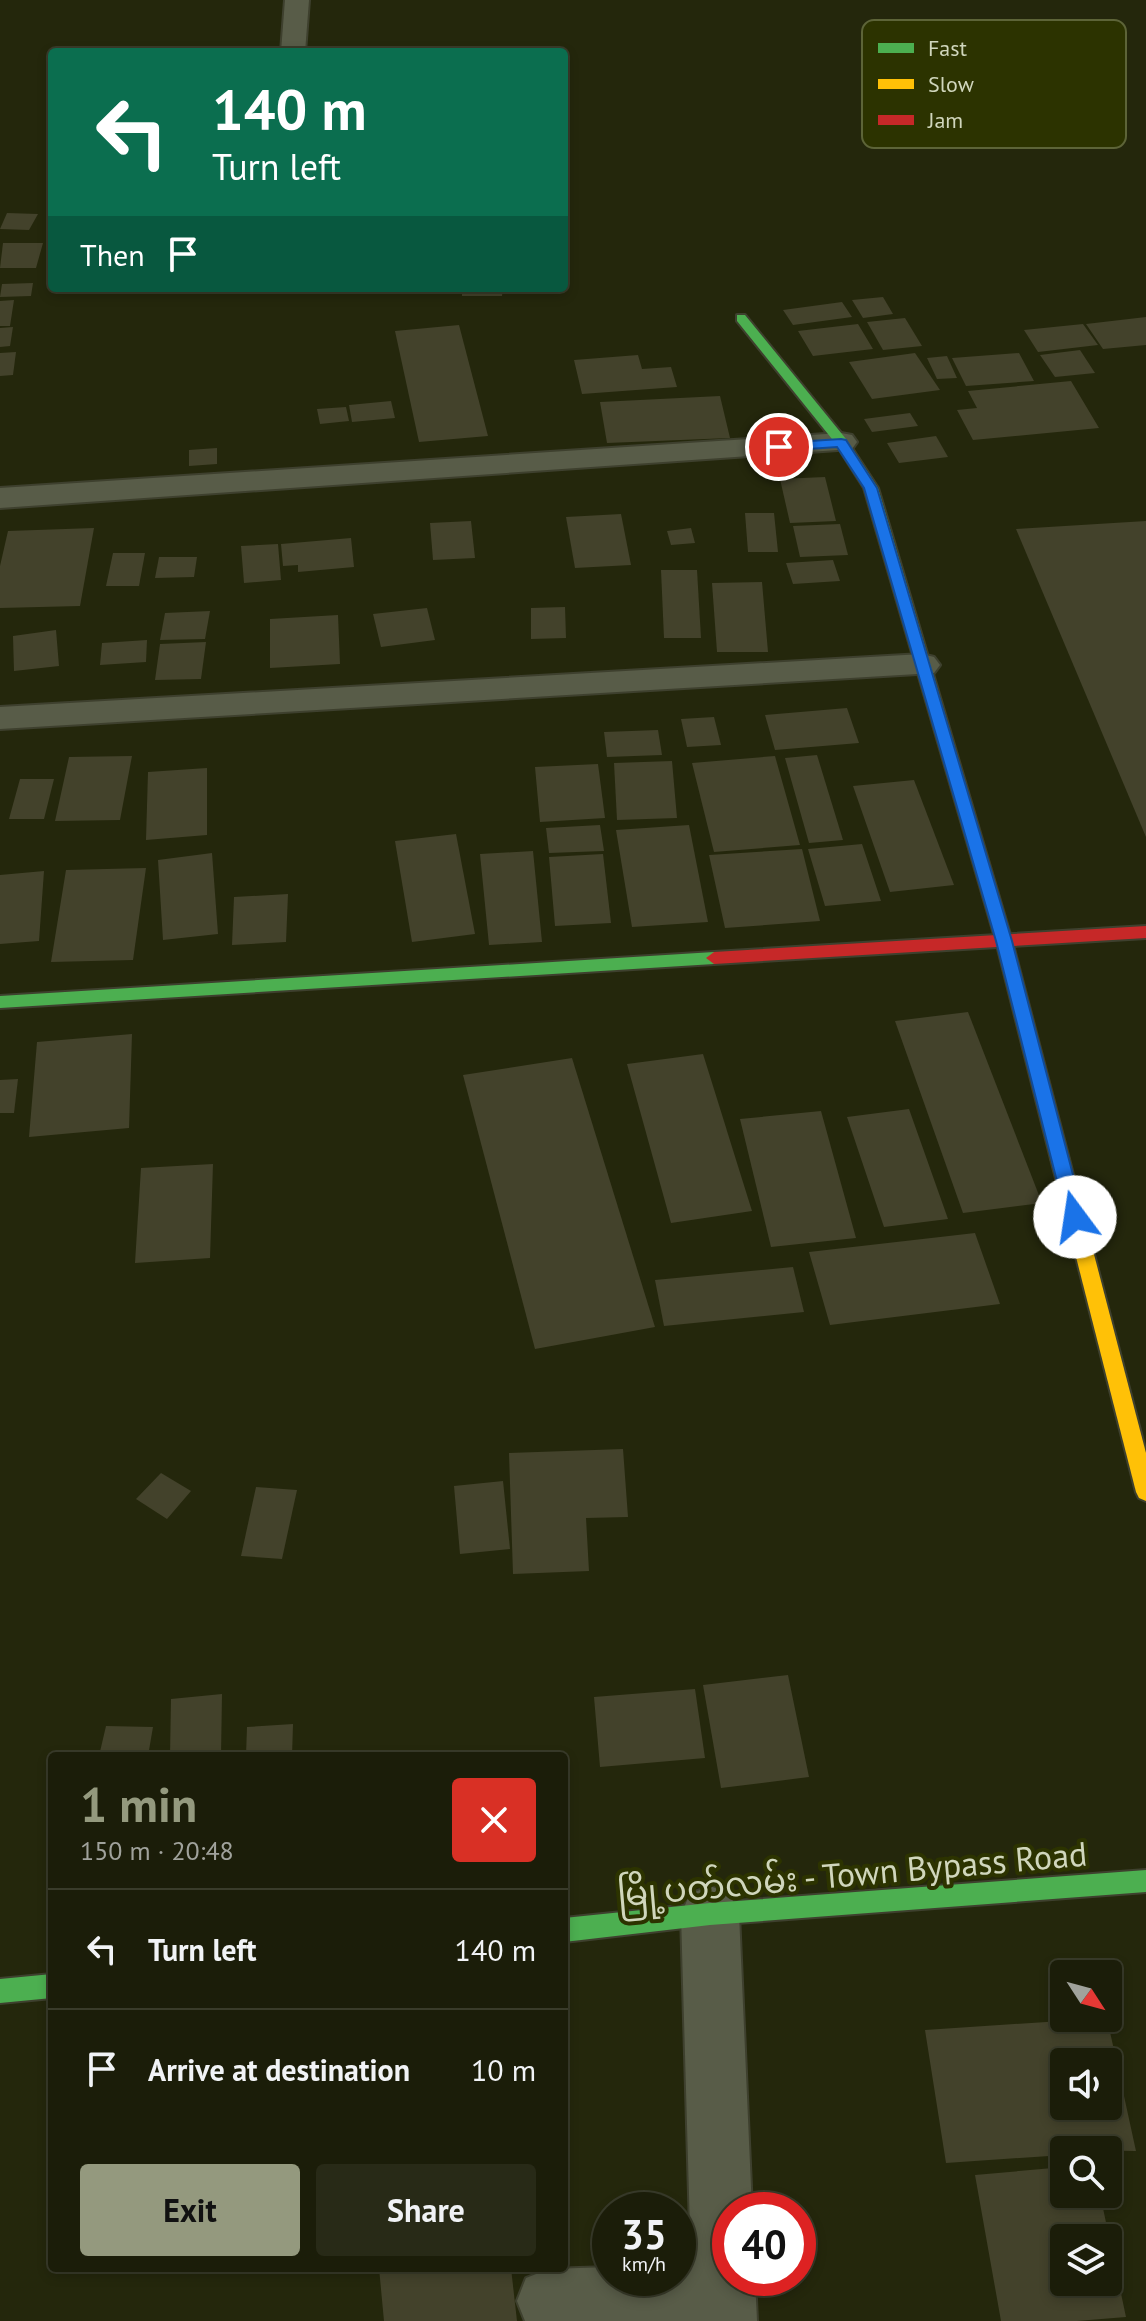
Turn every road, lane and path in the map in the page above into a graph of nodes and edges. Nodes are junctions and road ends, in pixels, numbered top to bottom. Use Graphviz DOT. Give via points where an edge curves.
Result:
graph roads {
  1 [pos="297,0"];
  2 [pos="293,48"];
  3 [pos="741,318"];
  4 [pos="841,442"];
  5 [pos="0,498"];
  6 [pos="922,665"];
  7 [pos="0,718"];
  8 [pos="1146,932"];
  9 [pos="1004,941"];
  10 [pos="0,1002"];
  11 [pos="1146,1492"];
  12 [pos="1146,1881"];
  13 [pos="710,1914"];
  14 [pos="568,1930"];
  15 [pos="48,1986"];
  16 [pos="0,1991"];
  17 [pos="549,2301"];
  18 [pos="724,2308"];
  1 -- 2 [label="street"];
  3 -- 4 [label="street"];
  4 -- 5 [label="street"];
  4 -- 6 [label="street" via="871,488"];
  6 -- 7 [label="street"];
  6 -- 9 [label="street"];
  8 -- 9 [label="street"];
  9 -- 10 [label="street"];
  9 -- 11 [label="street"];
  12 -- 13 [label="street, မြို့ပတ်လမ်း - Town Bypass Road"];
  13 -- 14 [label="street, မြို့ပတ်လမ်း - Town Bypass Road"];
  13 -- 18 [label="street"];
  15 -- 16 [label="street"];
  17 -- 18 [label="street"];
}
